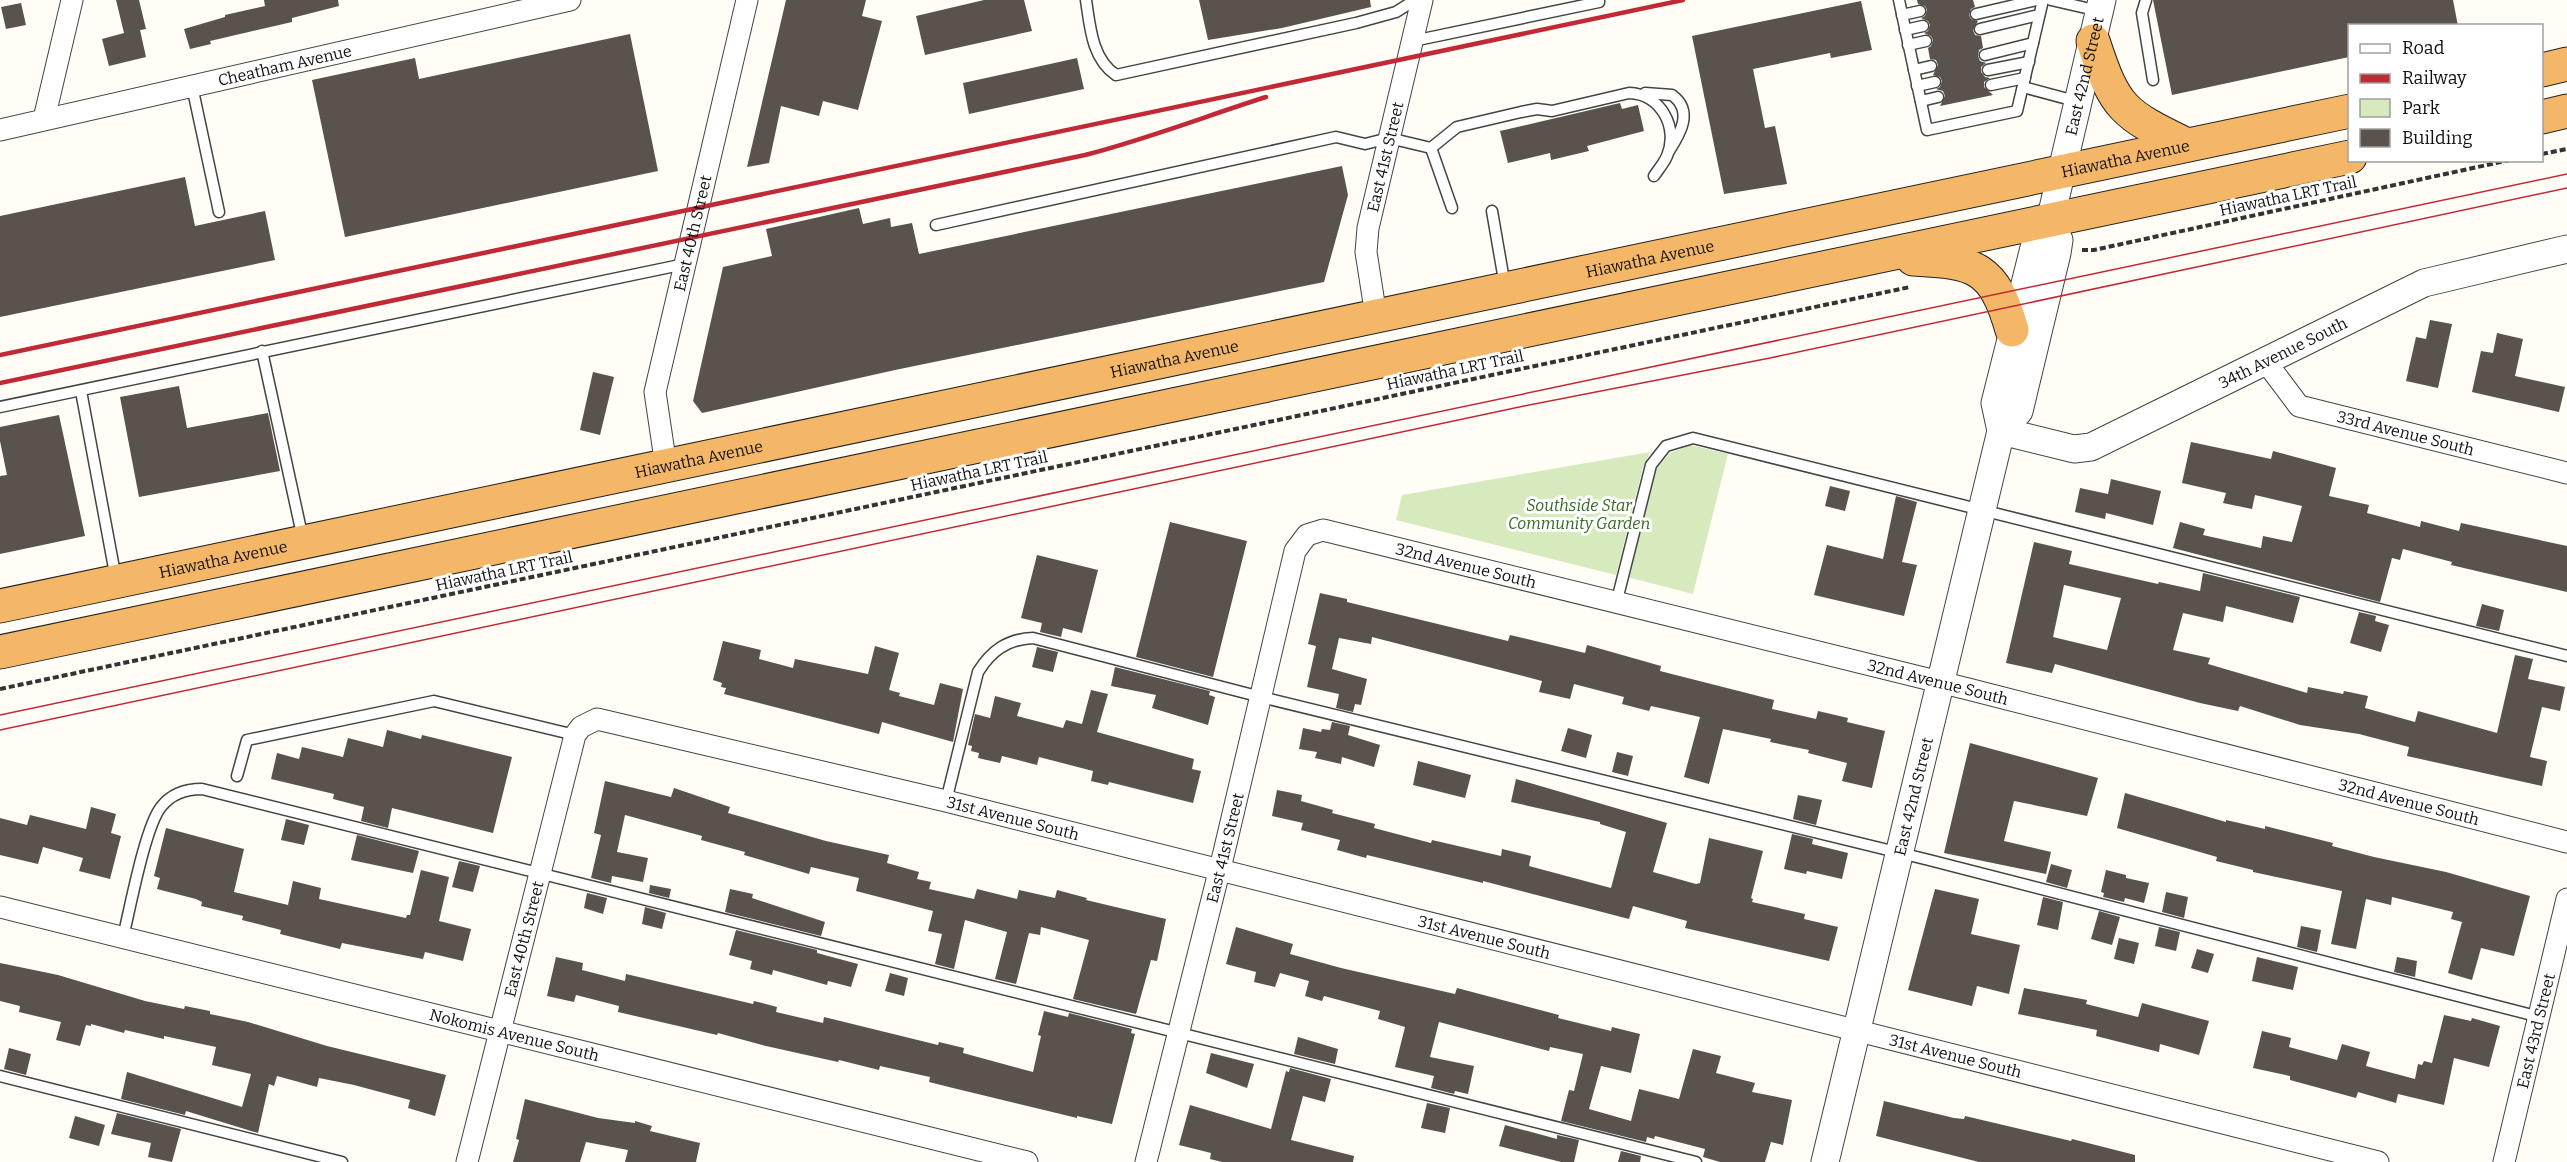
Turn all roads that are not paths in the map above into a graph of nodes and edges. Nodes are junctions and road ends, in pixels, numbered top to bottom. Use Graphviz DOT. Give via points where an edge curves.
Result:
graph roads {
  1 [pos="72,0"];
  2 [pos="570,0"];
  3 [pos="747,0"];
  4 [pos="1086,0"];
  5 [pos="1415,0"];
  6 [pos="1422,0"];
  7 [pos="1599,0"];
  8 [pos="1899,0"];
  9 [pos="2037,0"];
  10 [pos="2043,0"];
  11 [pos="2051,0"];
  12 [pos="2146,0"];
  13 [pos="1920,11"];
  14 [pos="1976,14"];
  15 [pos="1902,15"];
  16 [pos="2039,15"];
  17 [pos="2098,17"];
  18 [pos="1923,26"];
  19 [pos="1980,29"];
  20 [pos="1905,30"];
  21 [pos="1413,41"];
  22 [pos="1926,41"];
  23 [pos="2033,43"];
  24 [pos="1908,45"];
  25 [pos="1985,55"];
  26 [pos="2029,62"];
  27 [pos="2567,64"];
  28 [pos="1931,66"];
  29 [pos="1914,70"];
  30 [pos="1988,70"];
  31 [pos="2543,70"];
  32 [pos="2154,80"];
  33 [pos="1935,82"];
  34 [pos="2024,82"];
  35 [pos="1991,85"];
  36 [pos="192,86"];
  37 [pos="1917,86"];
  38 [pos="1642,93"];
  39 [pos="1938,97"];
  40 [pos="1920,101"];
  41 [pos="2079,102"];
  42 [pos="2348,111"];
  43 [pos="2567,111"];
  44 [pos="2543,117"];
  45 [pos="44,118"];
  46 [pos="0,130"];
  47 [pos="1389,138"];
  48 [pos="2187,145"];
  49 [pos="1431,148"];
  50 [pos="1668,154"];
  51 [pos="2348,157"];
  52 [pos="2062,172"];
  53 [pos="1654,176"];
  54 [pos="1452,208"];
  55 [pos="1492,211"];
  56 [pos="219,212"];
  57 [pos="2050,221"];
  58 [pos="936,225"];
  59 [pos="2567,249"];
  60 [pos="1873,256"];
  61 [pos="685,264"];
  62 [pos="1505,289"];
  63 [pos="1376,316"];
  64 [pos="2012,330"];
  65 [pos="262,351"];
  66 [pos="2266,362"];
  67 [pos="81,390"];
  68 [pos="0,407"];
  69 [pos="2001,431"];
  70 [pos="666,466"];
  71 [pos="2567,473"];
  72 [pos="1981,510"];
  73 [pos="1307,535"];
  74 [pos="304,542"];
  75 [pos="116,582"];
  76 [pos="1616,604"];
  77 [pos="0,606"];
  78 [pos="0,652"];
  79 [pos="2567,656"];
  80 [pos="1940,683"];
  81 [pos="1261,697"];
  82 [pos="582,729"];
  83 [pos="237,776"];
  84 [pos="945,801"];
  85 [pos="2567,842"];
  86 [pos="1899,854"];
  87 [pos="1219,870"];
  88 [pos="539,875"];
  89 [pos="2567,899"];
  90 [pos="0,907"];
  91 [pos="123,937"];
  92 [pos="2540,1017"];
  93 [pos="1857,1029"];
  94 [pos="499,1031"];
  95 [pos="1178,1033"];
  96 [pos="0,1076"];
  97 [pos="342,1162"];
  98 [pos="467,1162"];
  99 [pos="1027,1162"];
  100 [pos="1146,1162"];
  101 [pos="1696,1162"];
  102 [pos="1825,1162"];
  103 [pos="2378,1162"];
  104 [pos="2504,1162"];
  1 -- 45 [label="street"];
  2 -- 36 [label="street, Cheatham Avenue"];
  3 -- 61 [label="street, East 40th Street"];
  4 -- 5 [label="lane" via="1093,44 1116,75 1356,23 1396,12"];
  6 -- 21 [label="street, East 41st Street"];
  7 -- 21 [label="lane"];
  8 -- 15 [label="lane"];
  9 -- 14 [label="lane"];
  10 -- 16 [label="lane"];
  11 -- 17 [label="lane"];
  12 -- 32 [label="lane" via="2142,13"];
  13 -- 15 [label="lane"];
  15 -- 20 [label="lane"];
  16 -- 19 [label="lane"];
  16 -- 23 [label="lane"];
  17 -- 41 [label="street, East 42nd Street"];
  17 -- 48 [label="highway" via="2106,81 2119,102 2138,120"];
  18 -- 20 [label="lane"];
  20 -- 24 [label="lane"];
  21 -- 47 [label="street, East 41st Street"];
  22 -- 24 [label="lane"];
  23 -- 25 [label="lane"];
  23 -- 26 [label="lane"];
  24 -- 29 [label="lane"];
  26 -- 30 [label="lane"];
  26 -- 34 [label="lane"];
  27 -- 31 [label="highway"];
  28 -- 29 [label="lane"];
  29 -- 37 [label="lane"];
  33 -- 37 [label="lane"];
  34 -- 35 [label="lane"];
  34 -- 40 [label="lane" via="2017,111 1927,130"];
  34 -- 41 [label="lane"];
  36 -- 45 [label="street, Cheatham Avenue"];
  36 -- 56 [label="lane"];
  37 -- 40 [label="lane"];
  38 -- 49 [label="lane" via="1552,111 1537,109 1457,127"];
  38 -- 50 [label="lane" via="1660,106 1667,119"];
  38 -- 50 [label="lane" via="1672,95 1682,107 1682,132"];
  39 -- 40 [label="lane"];
  41 -- 52 [label="street, East 42nd Street"];
  42 -- 48 [label="highway, Hiawatha Avenue"];
  43 -- 44 [label="highway"];
  45 -- 46 [label="street, Cheatham Avenue"];
  47 -- 49 [label="lane"];
  47 -- 58 [label="lane" via="1365,144 1336,137"];
  47 -- 63 [label="street, East 41st Street" via="1366,252"];
  48 -- 52 [label="highway, Hiawatha Avenue"];
  49 -- 54 [label="lane"];
  50 -- 53 [label="lane"];
  51 -- 57 [label="highway"];
  52 -- 57 [label="street, East 42nd Street"];
  52 -- 62 [label="highway, Hiawatha Avenue"];
  55 -- 62 [label="lane"];
  57 -- 60 [label="highway"];
  57 -- 64 [label="street, East 42nd Street" via="2038,232"];
  57 -- 69 [label="street, East 42nd Street" via="2059,240 2057,253 2019,411"];
  59 -- 66 [label="street, 34th Avenue South" via="2424,283"];
  60 -- 64 [label="highway" via="1961,263 1977,271 2000,293"];
  60 -- 78 [label="highway"];
  61 -- 65 [label="lane"];
  61 -- 70 [label="street, East 40th Street" via="655,392"];
  62 -- 63 [label="highway, Hiawatha Avenue"];
  63 -- 70 [label="highway, Hiawatha Avenue"];
  64 -- 69 [label="street, East 42nd Street" via="1995,403"];
  65 -- 67 [label="lane"];
  65 -- 74 [label="lane"];
  66 -- 69 [label="street, 34th Avenue South" via="2091,447 2074,449"];
  66 -- 71 [label="street, 33rd Avenue South" via="2299,406"];
  67 -- 68 [label="lane"];
  67 -- 75 [label="lane"];
  69 -- 72 [label="street, East 42nd Street"];
  70 -- 74 [label="highway, Hiawatha Avenue"];
  72 -- 76 [label="lane" via="1693,438 1666,446 1651,465"];
  72 -- 79 [label="lane"];
  72 -- 80 [label="street, East 42nd Street"];
  73 -- 76 [label="street, 32nd Avenue South" via="1323,530"];
  73 -- 81 [label="street, East 41st Street" via="1295,551"];
  74 -- 75 [label="highway, Hiawatha Avenue"];
  75 -- 77 [label="highway, Hiawatha Avenue"];
  76 -- 80 [label="street, 32nd Avenue South"];
  80 -- 85 [label="street, 32nd Avenue South"];
  80 -- 86 [label="street, East 42nd Street"];
  81 -- 84 [label="lane" via="1033,638 1006,643 987,658 978,672"];
  81 -- 86 [label="lane"];
  81 -- 87 [label="street, East 41st Street"];
  82 -- 83 [label="lane" via="434,701 247,740"];
  82 -- 84 [label="street, 31st Avenue South" via="606,719"];
  82 -- 88 [label="street, East 40th Street"];
  84 -- 87 [label="street, 31st Avenue South"];
  86 -- 92 [label="lane"];
  86 -- 93 [label="street, East 42nd Street"];
  87 -- 93 [label="street, 31st Avenue South"];
  87 -- 95 [label="street, East 41st Street"];
  88 -- 91 [label="lane" via="190,789 170,798 155,816"];
  88 -- 94 [label="street, East 40th Street"];
  88 -- 95 [label="lane"];
  89 -- 92 [label="street, East 43rd Street"];
  90 -- 91 [label="street, Nokomis Avenue South"];
  91 -- 94 [label="street, Nokomis Avenue South"];
  92 -- 104 [label="street, East 43rd Street"];
  93 -- 102 [label="street, East 42nd Street"];
  93 -- 103 [label="street, 31st Avenue South"];
  94 -- 98 [label="street, East 40th Street"];
  94 -- 99 [label="street, Nokomis Avenue South"];
  95 -- 100 [label="street, East 41st Street"];
  95 -- 101 [label="lane"];
  96 -- 97 [label="lane"];
}
